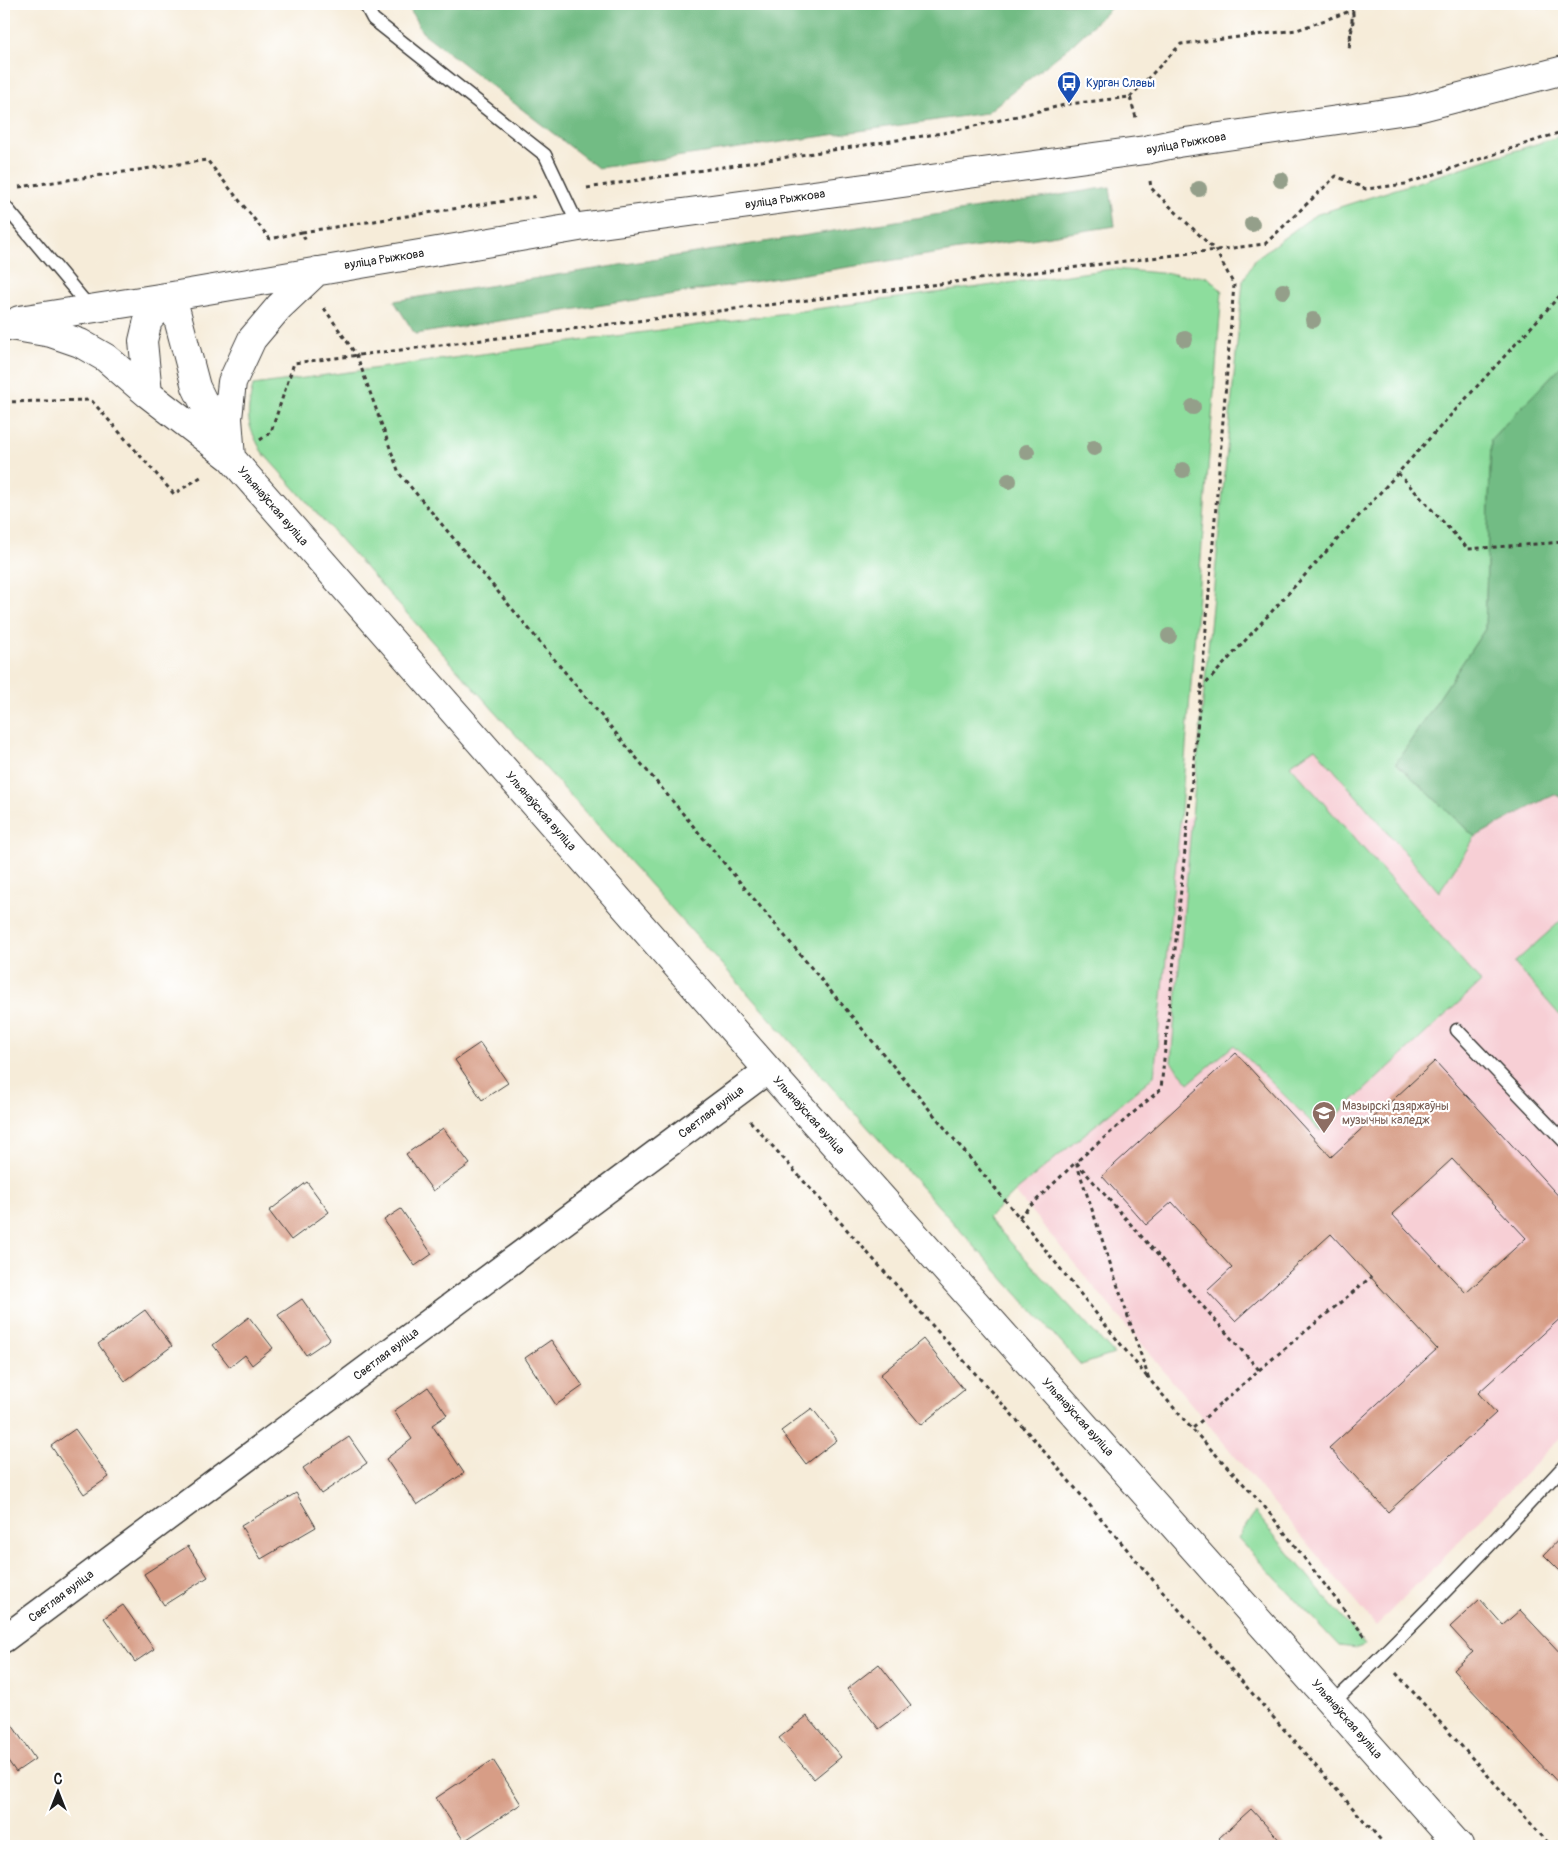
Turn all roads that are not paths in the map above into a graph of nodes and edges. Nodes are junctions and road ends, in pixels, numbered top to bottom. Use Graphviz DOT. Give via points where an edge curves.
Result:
graph roads {
  1 [pos="365,4"];
  2 [pos="1564,70"];
  3 [pos="4,205"];
  4 [pos="578,227"];
  5 [pos="317,270"];
  6 [pos="172,296"];
  7 [pos="91,309"];
  8 [pos="4,324"];
  9 [pos="148,394"];
  10 [pos="231,458"];
  11 [pos="1458,1030"];
  12 [pos="768,1070"];
  13 [pos="1564,1141"];
  14 [pos="1564,1466"];
  15 [pos="4,1639"];
  16 [pos="1333,1703"];
  17 [pos="1459,1846"];
  1 -- 4 [label="lane" via="373,19 545,156"];
  2 -- 4 [label="main road, вуліца Рыжкова" via="1414,109 1145,150"];
  3 -- 7 [label="lane"];
  4 -- 5 [label="main road, вуліца Рыжкова"];
  5 -- 6 [label="main road, вуліца Рыжкова"];
  5 -- 10 [label="main road" via="252,339 232,382 228,418"];
  6 -- 7 [label="main road, вуліца Рыжкова"];
  6 -- 9 [label="main road" via="148,320 143,341"];
  6 -- 10 [label="main road" via="196,387"];
  7 -- 8 [label="main road, вуліца Рыжкова"];
  8 -- 9 [label="main road, Ульянаўская вуліца" via="52,333 80,343 106,358"];
  9 -- 10 [label="main road, Ульянаўская вуліца"];
  10 -- 12 [label="main road, Ульянаўская вуліца"];
  11 -- 13 [label="lane"];
  12 -- 15 [label="street, Светлая вуліца"];
  12 -- 16 [label="main road, Ульянаўская вуліца"];
  14 -- 16 [label="lane" via="1481,1555"];
  16 -- 17 [label="main road, Ульянаўская вуліца"];
}
